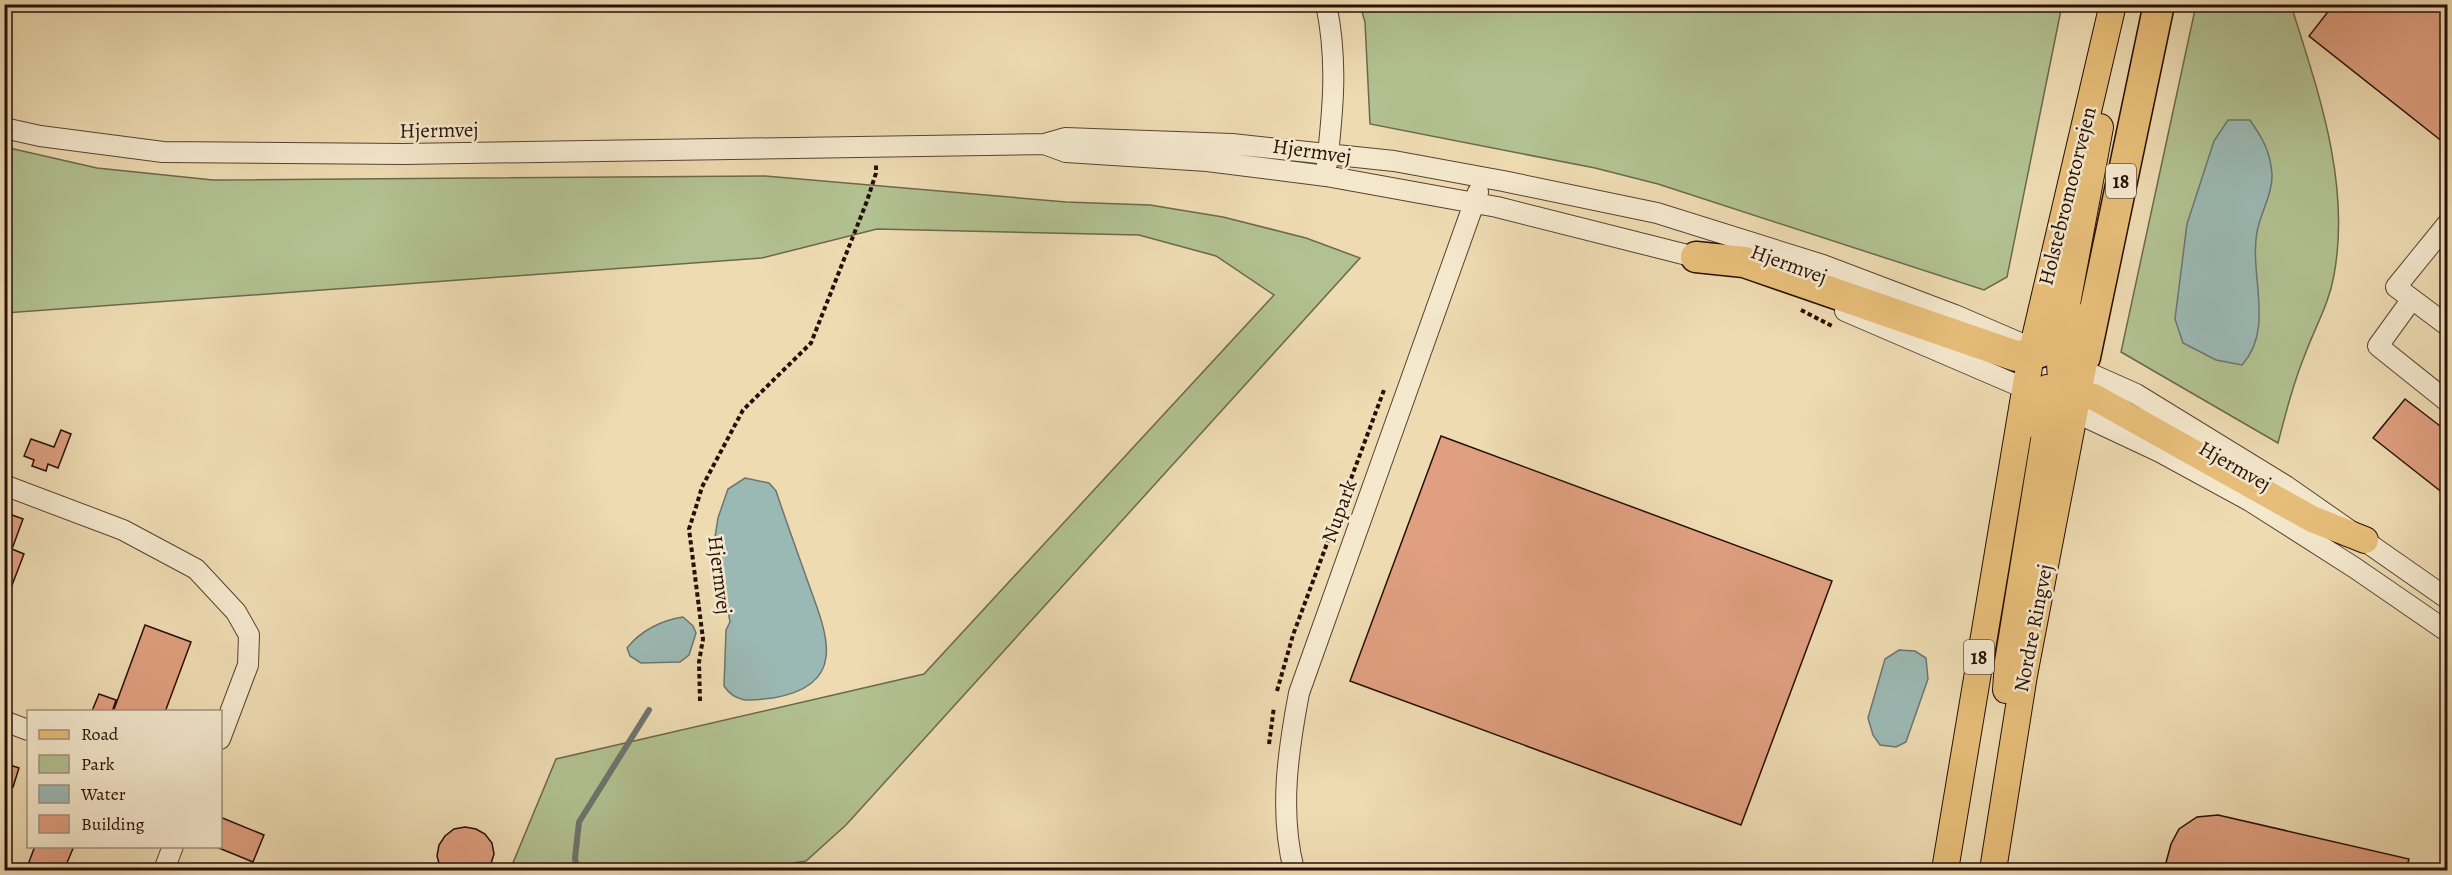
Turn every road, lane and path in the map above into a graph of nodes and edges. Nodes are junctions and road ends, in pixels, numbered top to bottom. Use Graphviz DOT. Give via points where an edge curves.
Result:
graph roads {
  1 [pos="1326,4"];
  2 [pos="2113,4"];
  3 [pos="2119,4"];
  4 [pos="2159,4"];
  5 [pos="4,128"];
  6 [pos="1044,144"];
  7 [pos="876,147"];
  8 [pos="1328,153"];
  9 [pos="1326,176"];
  10 [pos="1483,177"];
  11 [pos="1474,202"];
  12 [pos="2448,223"];
  13 [pos="1696,257"];
  14 [pos="2412,299"];
  15 [pos="1792,304"];
  16 [pos="2448,326"];
  17 [pos="1838,329"];
  18 [pos="2059,371"];
  19 [pos="2025,388"];
  20 [pos="2448,402"];
  21 [pos="2015,444"];
  22 [pos="4,485"];
  23 [pos="2364,540"];
  24 [pos="2448,599"];
  25 [pos="2448,632"];
  26 [pos="700,701"];
  27 [pos="4,721"];
  28 [pos="27,730"];
  29 [pos="222,734"];
  30 [pos="172,848"];
  31 [pos="164,870"];
  32 [pos="1294,870"];
  33 [pos="1945,870"];
  34 [pos="1993,870"];
  1 -- 8 [label="street" via="1335,86"];
  2 -- 18 [label="main road, Holstebromotorvejen / 18"];
  3 -- 18 [label="main road" via="2114,60"];
  4 -- 18 [label="highway, Holstebromotorvejen / 18" via="2094,311"];
  5 -- 7 [label="street, Hjermvej" via="163,152 404,154"];
  6 -- 7 [label="street, Hjermvej"];
  6 -- 8 [label="street, Hjermvej" via="1065,138 1232,144"];
  6 -- 9 [label="street, Hjermvej" via="1066,152 1207,161"];
  7 -- 26 [label="path, Hjermvej" via="876,173 867,201 811,343 743,410 702,487 690,529 703,639"];
  8 -- 9 [label="street"];
  8 -- 10 [label="street, Hjermvej"];
  9 -- 11 [label="street, Hjermvej"];
  10 -- 11 [label="street, Nupark"];
  10 -- 18 [label="street, Hjermvej" via="1657,213 1823,265 1955,315"];
  11 -- 13 [label="street, Hjermvej"];
  11 -- 32 [label="street, Nupark" via="1299,693 1288,751 1286,798"];
  12 -- 14 [label="street" via="2396,287"];
  13 -- 18 [label="highway" via="1744,262"];
  13 -- 19 [label="street, Hjermvej" via="1795,290"];
  14 -- 16 [label="street"];
  14 -- 20 [label="street" via="2378,346"];
  15 -- 17 [label="path"];
  18 -- 19 [label="main road, Holstebromotorvejen / 18"];
  18 -- 21 [label="main road" via="2023,422"];
  18 -- 23 [label="main road" via="2094,397 2312,519"];
  18 -- 25 [label="street, Hjermvej" via="2160,452 2250,501"];
  18 -- 34 [label="main road, Nordre Ringvej / 18"];
  19 -- 21 [label="main road, 18"];
  21 -- 33 [label="main road, 18"];
  22 -- 29 [label="street" via="123,530 196,569 236,612 249,634 248,665"];
  23 -- 24 [label="street"];
  27 -- 28 [label="street"];
  30 -- 31 [label="street"];
}
